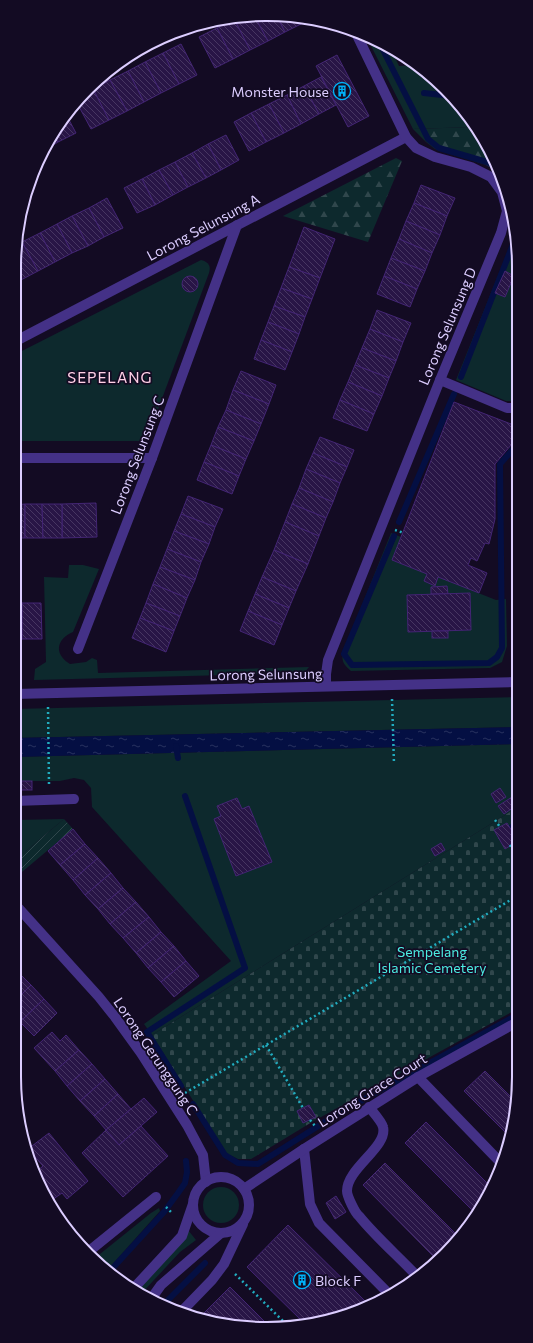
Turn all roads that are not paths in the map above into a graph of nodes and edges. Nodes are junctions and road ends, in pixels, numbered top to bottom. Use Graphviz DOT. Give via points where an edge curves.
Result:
graph roads {
  1 [pos="359,40"];
  2 [pos="406,137"];
  3 [pos="499,188"];
  4 [pos="506,214"];
  5 [pos="237,225"];
  6 [pos="21,338"];
  7 [pos="440,380"];
  8 [pos="512,408"];
  9 [pos="21,458"];
  10 [pos="152,458"];
  11 [pos="78,649"];
  12 [pos="512,682"];
  13 [pos="326,686"];
  14 [pos="21,694"];
  15 [pos="74,799"];
  16 [pos="21,801"];
  17 [pos="21,911"];
  18 [pos="512,1025"];
  19 [pos="418,1077"];
  20 [pos="369,1107"];
  21 [pos="304,1149"];
  22 [pos="497,1159"];
  23 [pos="206,1182"];
  24 [pos="244,1189"];
  25 [pos="156,1197"];
  26 [pos="194,1204"];
  27 [pos="244,1222"];
  28 [pos="221,1233"];
  29 [pos="92,1249"];
  30 [pos="414,1273"];
  31 [pos="136,1285"];
  32 [pos="386,1291"];
  33 [pos="155,1295"];
  34 [pos="185,1308"];
  1 -- 2 [label="street, Lorong Selunsung D"];
  2 -- 3 [label="street, Lorong Selunsung D" via="416,148 435,157 471,167 491,177"];
  2 -- 5 [label="street, Lorong Selunsung A"];
  4 -- 7 [label="street, Lorong Selunsung D" via="501,233"];
  5 -- 6 [label="street, Lorong Selunsung A"];
  5 -- 10 [label="street, Lorong Selunsung C"];
  7 -- 8 [label="street"];
  7 -- 13 [label="street, Lorong Selunsung D" via="328,660"];
  9 -- 10 [label="street"];
  10 -- 11 [label="street, Lorong Selunsung C"];
  12 -- 13 [label="street, Lorong Selunsung"];
  13 -- 14 [label="street, Lorong Selunsung"];
  15 -- 16 [label="street"];
  17 -- 23 [label="street, Lorong Gerunggung C" via="99,997 141,1053 203,1155"];
  18 -- 19 [label="street, Lorong Grace Court"];
  19 -- 20 [label="street, Lorong Grace Court"];
  19 -- 22 [label="street"];
  20 -- 21 [label="street, Lorong Grace Court"];
  20 -- 30 [label="street" via="383,1126 383,1135 367,1159 354,1172 347,1192 357,1215"];
  21 -- 24 [label="street, Lorong Grace Court"];
  21 -- 32 [label="street" via="310,1204 319,1223"];
  23 -- 24 [label="street" via="214,1178 226,1178"];
  23 -- 26 [label="street" via="199,1188"];
  24 -- 27 [label="street" via="249,1206"];
  25 -- 29 [label="street"];
  26 -- 28 [label="street" via="198,1221 204,1227"];
  26 -- 31 [label="street" via="182,1236"];
  27 -- 28 [label="street" via="238,1228"];
  27 -- 34 [label="street" via="224,1264"];
  28 -- 33 [label="street" via="161,1285"];
}
